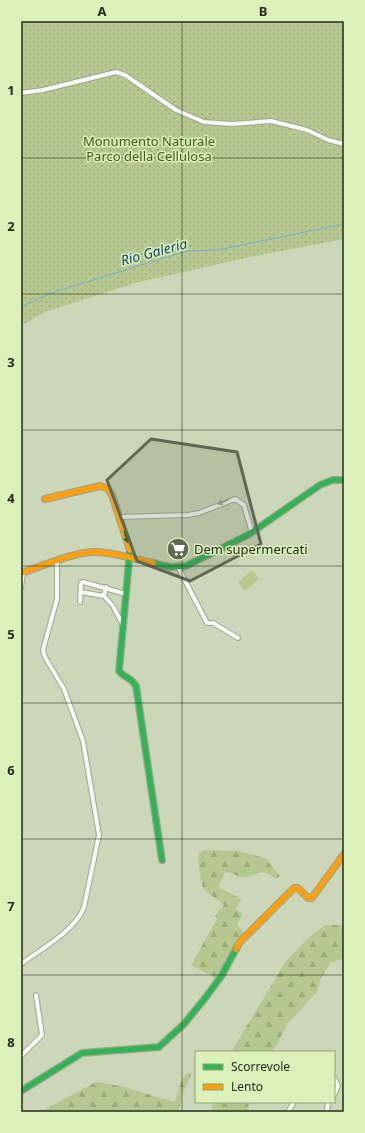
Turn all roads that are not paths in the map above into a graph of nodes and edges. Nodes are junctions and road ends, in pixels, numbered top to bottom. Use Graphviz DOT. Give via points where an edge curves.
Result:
graph roads {
  1 [pos="21,93"];
  2 [pos="344,144"];
  3 [pos="344,480"];
  4 [pos="46,499"];
  5 [pos="120,517"];
  6 [pos="252,533"];
  7 [pos="131,558"];
  8 [pos="57,562"];
  9 [pos="178,567"];
  10 [pos="22,573"];
  11 [pos="21,586"];
  12 [pos="106,588"];
  13 [pos="81,592"];
  14 [pos="126,594"];
  15 [pos="104,596"];
  16 [pos="80,602"];
  17 [pos="123,625"];
  18 [pos="238,638"];
  19 [pos="344,854"];
  20 [pos="162,860"];
  21 [pos="21,964"];
  22 [pos="36,995"];
  23 [pos="21,1056"];
  24 [pos="335,1079"];
  25 [pos="21,1090"];
  26 [pos="335,1093"];
  27 [pos="293,1103"];
  28 [pos="288,1112"];
  1 -- 2 [label="street" via="116,72 176,110 204,122 232,124 271,121 307,130 332,142"];
  3 -- 6 [label="street" via="329,481 317,487"];
  4 -- 5 [label="street" via="103,486 112,494"];
  6 -- 5 [label="street, one-way" via="244,505 235,499 188,515"];
  5 -- 7 [label="street, one-way"];
  6 -- 9 [label="street" via="192,564"];
  7 -- 8 [label="street" via="94,552"];
  7 -- 9 [label="street"];
  7 -- 14 [label="street"];
  8 -- 10 [label="street"];
  8 -- 21 [label="street" via="57,599 43,653 64,689 83,741 100,839 80,916 66,930"];
  9 -- 18 [label="street" via="207,623 213,623"];
  10 -- 11 [label="street"];
  12 -- 13 [label="street" via="83,582"];
  12 -- 14 [label="street"];
  12 -- 15 [label="street"];
  13 -- 15 [label="street"];
  13 -- 16 [label="street"];
  14 -- 17 [label="street"];
  15 -- 17 [label="street" via="113,606"];
  17 -- 20 [label="street" via="118,671 122,676 131,678 136,686"];
  19 -- 25 [label="street" via="312,898 294,888 242,940 206,997 184,1024 159,1047 82,1053"];
  22 -- 23 [label="street" via="42,1035"];
  24 -- 26 [label="street" via="338,1086"];
  27 -- 28 [label="street"];
}
